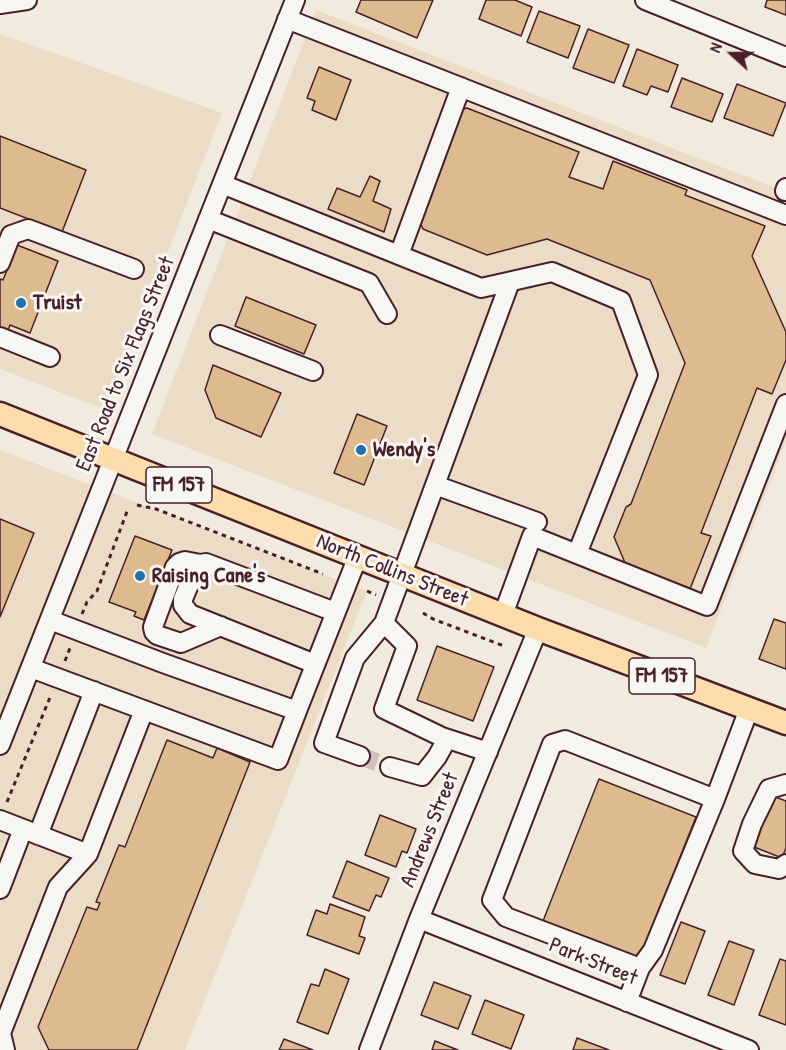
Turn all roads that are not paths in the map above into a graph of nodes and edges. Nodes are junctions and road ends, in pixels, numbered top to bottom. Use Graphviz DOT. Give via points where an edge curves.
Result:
graph roads {
  1 [pos="27,0"];
  2 [pos="295,0"];
  3 [pos="645,0"];
  4 [pos="0,4"];
  5 [pos="287,19"];
  6 [pos="786,57"];
  7 [pos="461,87"];
  8 [pos="222,184"];
  9 [pos="786,215"];
  10 [pos="208,219"];
  11 [pos="399,255"];
  12 [pos="0,263"];
  13 [pos="134,269"];
  14 [pos="510,282"];
  15 [pos="387,314"];
  16 [pos="220,335"];
  17 [pos="0,337"];
  18 [pos="50,357"];
  19 [pos="313,371"];
  20 [pos="786,404"];
  21 [pos="0,414"];
  22 [pos="114,459"];
  23 [pos="435,485"];
  24 [pos="537,522"];
  25 [pos="577,554"];
  26 [pos="358,556"];
  27 [pos="200,564"];
  28 [pos="402,574"];
  29 [pos="335,612"];
  30 [pos="503,615"];
  31 [pos="50,620"];
  32 [pos="384,623"];
  33 [pos="221,626"];
  34 [pos="538,629"];
  35 [pos="315,664"];
  36 [pos="31,668"];
  37 [pos="94,691"];
  38 [pos="749,709"];
  39 [pos="144,710"];
  40 [pos="297,711"];
  41 [pos="786,723"];
  42 [pos="447,739"];
  43 [pos="0,745"];
  44 [pos="488,752"];
  45 [pos="360,756"];
  46 [pos="390,767"];
  47 [pos="786,784"];
  48 [pos="715,799"];
  49 [pos="0,820"];
  50 [pos="30,832"];
  51 [pos="88,854"];
  52 [pos="786,864"];
  53 [pos="0,889"];
  54 [pos="419,919"];
  55 [pos="640,968"];
  56 [pos="627,1002"];
  57 [pos="0,1033"];
  58 [pos="5,1050"];
  59 [pos="369,1050"];
  60 [pos="749,1050"];
  1 -- 4 [label="street"];
  2 -- 5 [label="street, East Road to Six Flags Street"];
  3 -- 6 [label="street"];
  5 -- 7 [label="street"];
  5 -- 8 [label="street, East Road to Six Flags Street"];
  7 -- 9 [label="street"];
  7 -- 11 [label="street"];
  8 -- 10 [label="street, East Road to Six Flags Street"];
  8 -- 11 [label="street"];
  10 -- 15 [label="street" via="369,283"];
  10 -- 22 [label="street, East Road to Six Flags Street"];
  11 -- 14 [label="street" via="481,288"];
  12 -- 13 [label="street" via="11,236 28,229"];
  14 -- 23 [label="street"];
  14 -- 25 [label="street" via="552,272 621,301 648,375"];
  16 -- 19 [label="street"];
  17 -- 18 [label="street"];
  20 -- 25 [label="street" via="707,606"];
  21 -- 22 [label="main road, North Collins Street / FM 157"];
  22 -- 26 [label="main road, North Collins Street / FM 157"];
  22 -- 31 [label="street, East Road to Six Flags Street"];
  23 -- 24 [label="street"];
  23 -- 28 [label="street"];
  25 -- 30 [label="street" via="532,536"];
  26 -- 28 [label="main road, North Collins Street / FM 157"];
  26 -- 29 [label="street"];
  27 -- 29 [label="street" via="211,564"];
  27 -- 33 [label="street" via="183,605 190,614"];
  27 -- 33 [label="street" via="185,561 175,567 154,632 181,643"];
  28 -- 30 [label="main road, North Collins Street / FM 157"];
  28 -- 32 [label="street"];
  29 -- 35 [label="street"];
  30 -- 34 [label="main road, North Collins Street / FM 157"];
  31 -- 36 [label="street, East Road to Six Flags Street"];
  31 -- 40 [label="street"];
  32 -- 42 [label="street" via="407,646 384,709"];
  32 -- 45 [label="street" via="355,658 324,744"];
  33 -- 35 [label="street"];
  34 -- 38 [label="main road, North Collins Street / FM 157"];
  34 -- 44 [label="street, Andrews Street"];
  35 -- 40 [label="street"];
  36 -- 37 [label="street"];
  36 -- 43 [label="street, East Road to Six Flags Street"];
  37 -- 39 [label="street"];
  37 -- 50 [label="street"];
  38 -- 41 [label="main road, North Collins Street / FM 157"];
  38 -- 48 [label="street"];
  39 -- 40 [label="street" via="278,760"];
  39 -- 51 [label="street"];
  42 -- 44 [label="street"];
  42 -- 46 [label="street" via="422,776"];
  44 -- 54 [label="street, Andrews Street"];
  47 -- 52 [label="street" via="769,789 743,851 755,864 779,869"];
  48 -- 55 [label="street" via="653,950"];
  48 -- 55 [label="street" via="565,740 552,744 492,900 506,917"];
  49 -- 50 [label="street"];
  50 -- 51 [label="street"];
  50 -- 53 [label="street"];
  51 -- 57 [label="street" via="58,887"];
  54 -- 56 [label="street, Park Street"];
  54 -- 59 [label="street, Andrews Street"];
  55 -- 56 [label="street"];
  56 -- 60 [label="street, Park Street"];
  57 -- 58 [label="street"];
}
